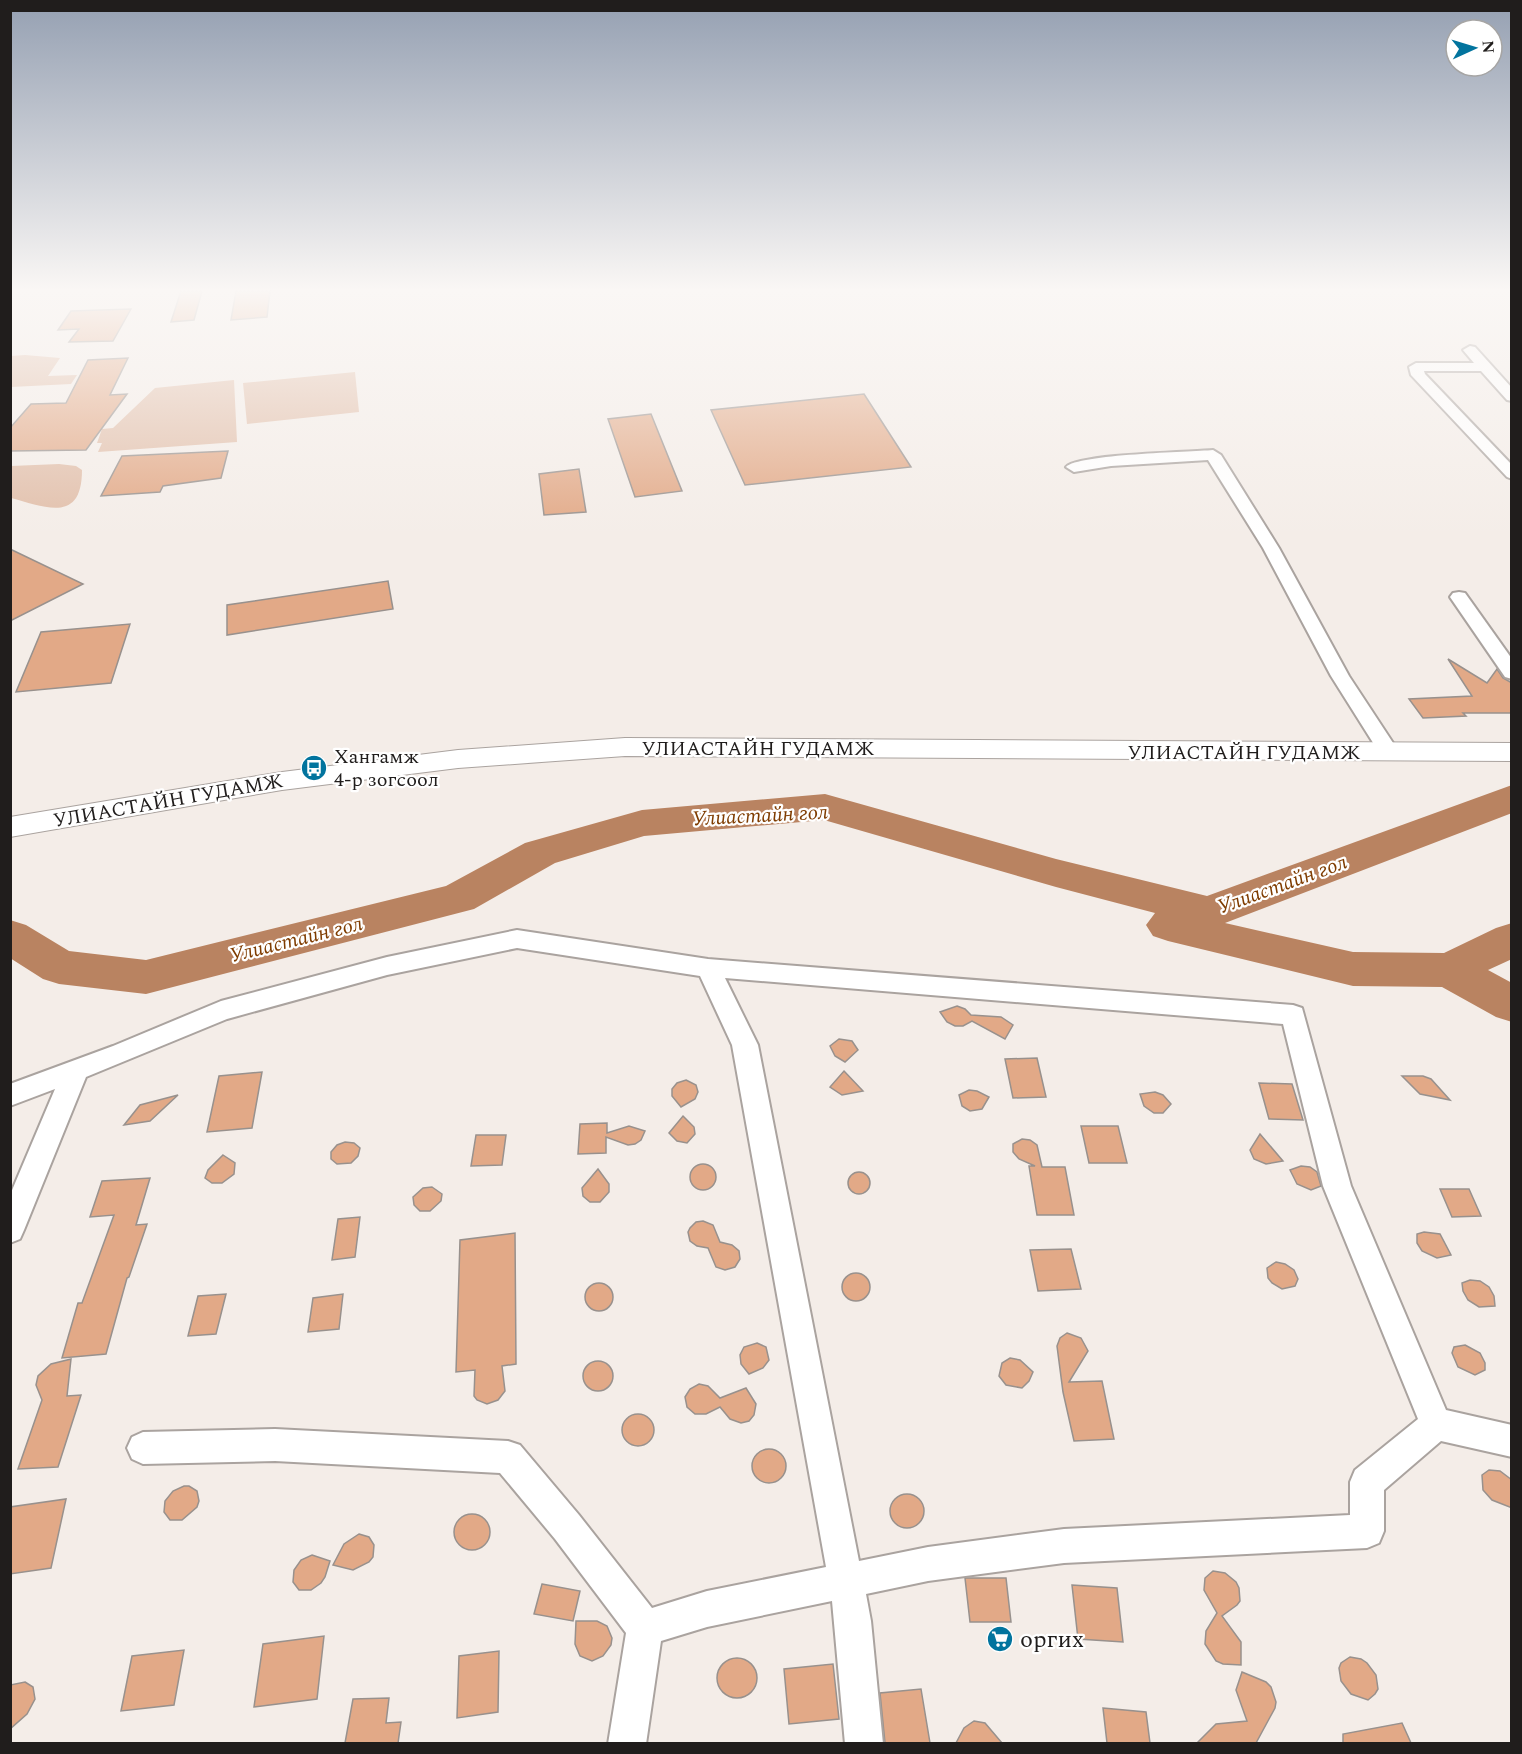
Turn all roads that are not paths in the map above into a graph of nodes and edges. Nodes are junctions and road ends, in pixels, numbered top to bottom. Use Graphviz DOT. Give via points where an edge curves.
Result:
graph roads {
  1 [pos="1417,373"];
  2 [pos="1490,373"];
  3 [pos="1512,397"];
  4 [pos="1074,467"];
  5 [pos="1512,474"];
  6 [pos="1459,597"];
  7 [pos="1512,673"];
  8 [pos="1389,752"];
  9 [pos="1512,752"];
  10 [pos="10,827"];
  11 [pos="708,968"];
  12 [pos="75,1072"];
  13 [pos="10,1095"];
  14 [pos="10,1230"];
  15 [pos="1436,1424"];
  16 [pos="1512,1441"];
  17 [pos="143,1448"];
  18 [pos="845,1581"];
  19 [pos="645,1628"];
  20 [pos="627,1743"];
  21 [pos="864,1743"];
  1 -- 5 [label="street"];
  2 -- 3 [label="street"];
  4 -- 8 [label="street" via="1213,455 1270,548 1340,676"];
  6 -- 7 [label="street"];
  8 -- 9 [label="main road, УЛИАСТАЙН ГУДАМЖ"];
  8 -- 10 [label="main road, УЛИАСТАЙН ГУДАМЖ" via="602,748 458,759 282,781"];
  11 -- 12 [label="street" via="517,939 387,966 221,1011"];
  11 -- 15 [label="street" via="1293,1015 1337,1186"];
  11 -- 18 [label="street" via="745,1045"];
  12 -- 13 [label="street"];
  12 -- 14 [label="street"];
  15 -- 16 [label="street"];
  15 -- 18 [label="street" via="1367,1482 1367,1531 1064,1546 928,1564"];
  17 -- 19 [label="street" via="274,1445 508,1457"];
  18 -- 19 [label="street" via="707,1608"];
  18 -- 21 [label="street" via="853,1622"];
  19 -- 20 [label="street"];
}
